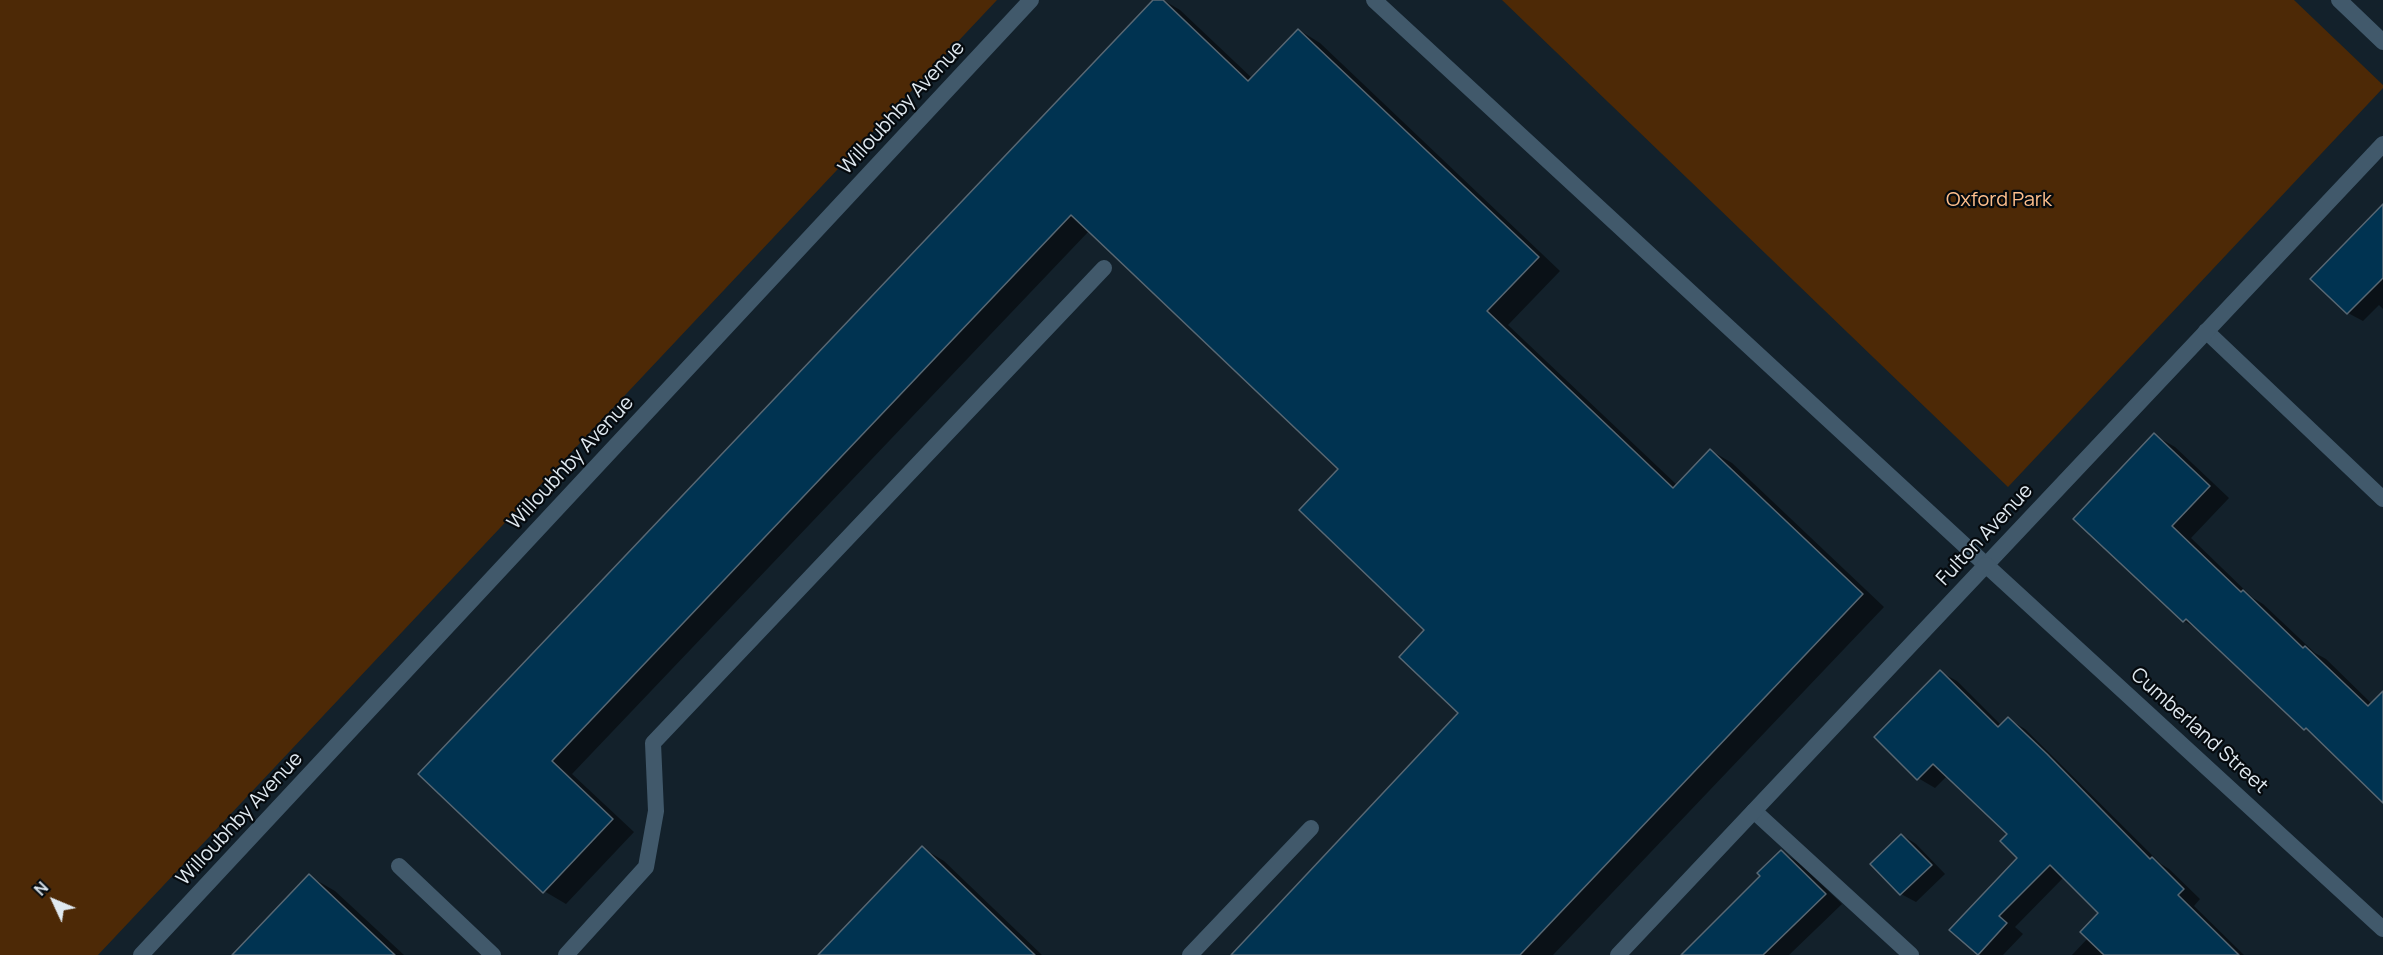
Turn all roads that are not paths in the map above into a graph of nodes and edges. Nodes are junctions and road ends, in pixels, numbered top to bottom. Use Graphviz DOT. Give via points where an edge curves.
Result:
graph roads {
  1 [pos="1031,0"];
  2 [pos="1374,0"];
  3 [pos="2338,0"];
  4 [pos="2383,42"];
  5 [pos="2383,144"];
  6 [pos="1104,268"];
  7 [pos="2206,331"];
  8 [pos="2383,499"];
  9 [pos="1986,565"];
  10 [pos="1754,811"];
  11 [pos="1311,828"];
  12 [pos="399,866"];
  13 [pos="2383,929"];
  14 [pos="141,955"];
  15 [pos="493,955"];
  16 [pos="566,955"];
  17 [pos="1190,955"];
  18 [pos="1618,955"];
  19 [pos="1911,955"];
  1 -- 14 [label="street, Willoubhby Avenue"];
  2 -- 9 [label="street, Cumberland Street"];
  3 -- 4 [label="street"];
  5 -- 7 [label="street, Fulton Avenue"];
  6 -- 16 [label="street" via="653,743 656,811 646,867"];
  7 -- 8 [label="street"];
  7 -- 9 [label="street, Fulton Avenue"];
  9 -- 10 [label="street, Fulton Avenue"];
  9 -- 13 [label="street, Cumberland Street"];
  10 -- 18 [label="street, Fulton Avenue"];
  10 -- 19 [label="street"];
  11 -- 17 [label="street"];
  12 -- 15 [label="street"];
}
